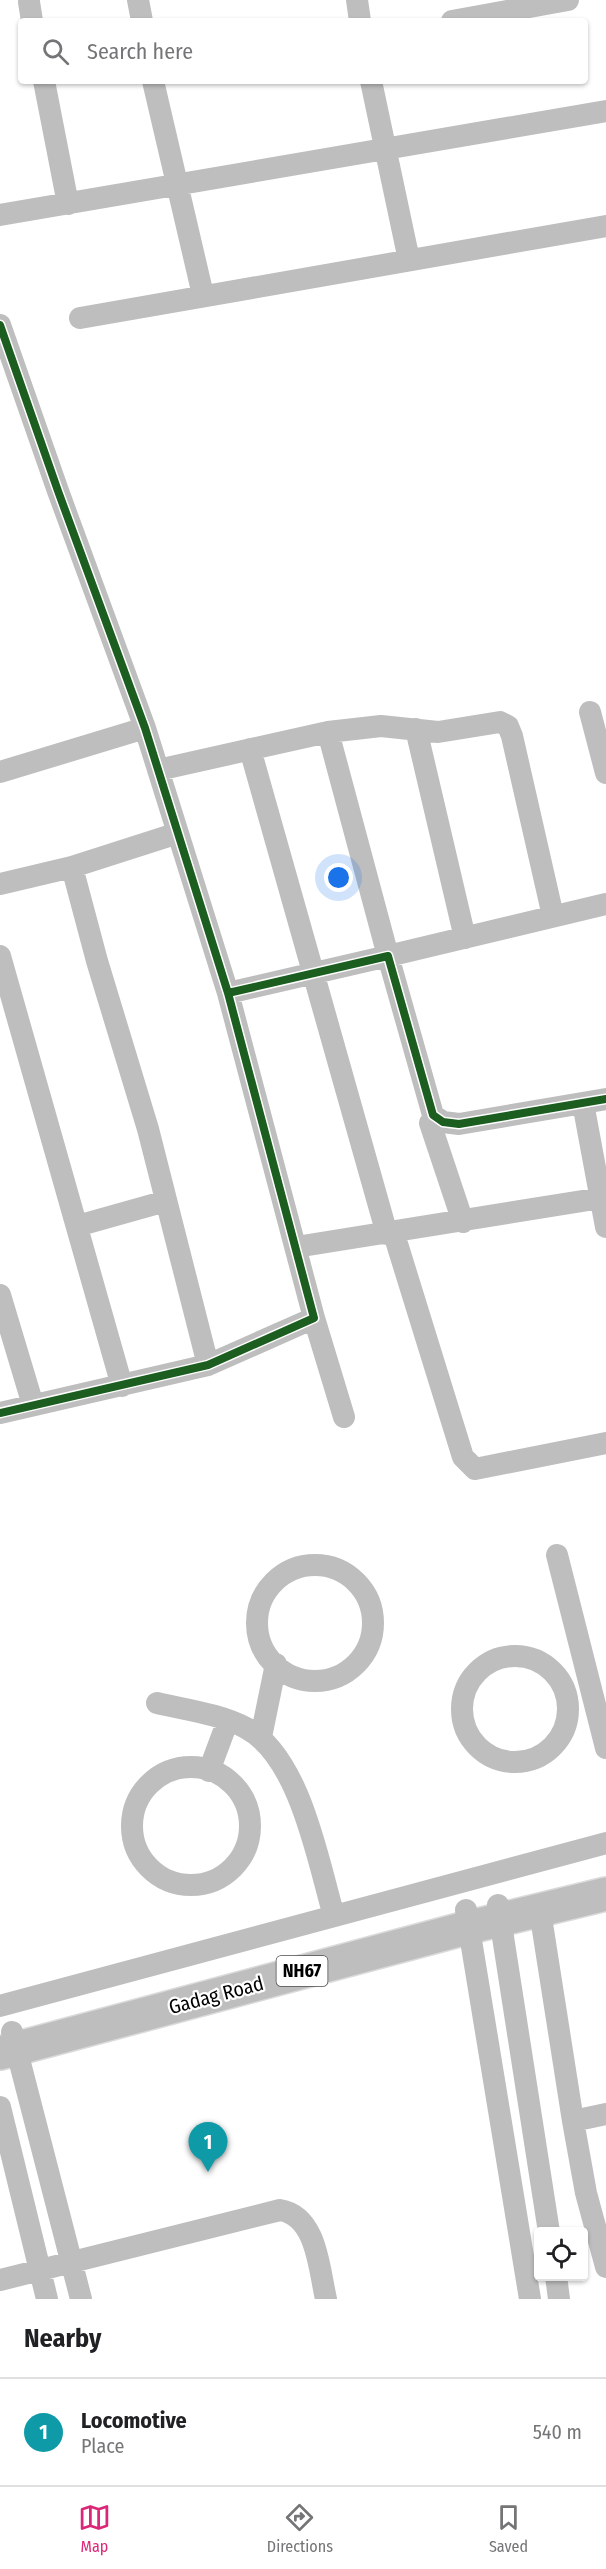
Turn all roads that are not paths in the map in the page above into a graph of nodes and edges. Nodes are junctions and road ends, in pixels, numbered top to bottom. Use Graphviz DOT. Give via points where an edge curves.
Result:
graph roads {
  1 [pos="138,0"];
  2 [pos="357,0"];
  3 [pos="568,0"];
  4 [pos="460,13"];
  5 [pos="141,18"];
  6 [pos="360,18"];
  7 [pos="45,84"];
  8 [pos="154,84"];
  9 [pos="372,84"];
  10 [pos="606,111"];
  11 [pos="384,149"];
  12 [pos="178,184"];
  13 [pos="68,204"];
  14 [pos="0,215"];
  15 [pos="606,226"];
  16 [pos="408,260"];
  17 [pos="203,295"];
  18 [pos="80,318"];
  19 [pos="0,325"];
  20 [pos="590,712"];
  21 [pos="146,728"];
  22 [pos="416,729"];
  23 [pos="328,732"];
  24 [pos="250,749"];
  25 [pos="158,770"];
  26 [pos="0,772"];
  27 [pos="606,773"];
  28 [pos="178,834"];
  29 [pos="72,867"];
  30 [pos="0,885"];
  31 [pos="606,904"];
  32 [pos="553,916"];
  33 [pos="465,938"];
  34 [pos="0,956"];
  35 [pos="388,956"];
  36 [pos="314,973"];
  37 [pos="228,993"];
  38 [pos="606,1099"];
  39 [pos="583,1103"];
  40 [pos="430,1123"];
  41 [pos="601,1198"];
  42 [pos="166,1201"];
  43 [pos="462,1222"];
  44 [pos="77,1226"];
  45 [pos="606,1227"];
  46 [pos="387,1234"];
  47 [pos="296,1247"];
  48 [pos="0,1295"];
  49 [pos="314,1318"];
  50 [pos="208,1365"];
  51 [pos="122,1386"];
  52 [pos="33,1405"];
  53 [pos="0,1413"];
  54 [pos="344,1417"];
  55 [pos="606,1443"];
  56 [pos="557,1555"];
  57 [pos="276,1664"];
  58 [pos="567,1694"];
  59 [pos="600,1695"];
  60 [pos="158,1703"];
  61 [pos="228,1720"];
  62 [pos="261,1737"];
  63 [pos="606,1748"];
  64 [pos="209,1770"];
  65 [pos="606,1843"];
  66 [pos="606,1877"];
  67 [pos="606,1894"];
  68 [pos="540,1911"];
  69 [pos="500,1912"];
  70 [pos="334,1916"];
  71 [pos="468,1918"];
  72 [pos="6,2035"];
  73 [pos="0,2106"];
  74 [pos="606,2114"];
  75 [pos="573,2121"];
  76 [pos="548,2227"];
  77 [pos="71,2262"];
  78 [pos="606,2267"];
  79 [pos="39,2269"];
  80 [pos="0,2280"];
  81 [pos="556,2281"];
  82 [pos="47,2299"];
  83 [pos="81,2299"];
  84 [pos="326,2299"];
  85 [pos="530,2299"];
  86 [pos="559,2299"];
  1 -- 5 [label="street"];
  2 -- 6 [label="street"];
  3 -- 4 [label="street"];
  7 -- 13 [label="street"];
  8 -- 12 [label="street"];
  9 -- 11 [label="street"];
  10 -- 11 [label="street"];
  11 -- 12 [label="street"];
  11 -- 16 [label="street"];
  12 -- 13 [label="street"];
  12 -- 17 [label="street"];
  13 -- 14 [label="street"];
  15 -- 16 [label="street"];
  16 -- 17 [label="street"];
  17 -- 18 [label="street"];
  19 -- 21 [label="street"];
  20 -- 27 [label="street"];
  21 -- 25 [label="street"];
  21 -- 26 [label="street"];
  22 -- 23 [label="street" via="381,726"];
  22 -- 32 [label="street" via="438,732 500,722 508,726"];
  22 -- 33 [label="street"];
  23 -- 24 [label="street"];
  23 -- 35 [label="street"];
  24 -- 25 [label="street"];
  24 -- 36 [label="street"];
  25 -- 28 [label="street"];
  28 -- 29 [label="street"];
  28 -- 37 [label="street"];
  29 -- 30 [label="street"];
  29 -- 42 [label="street"];
  31 -- 32 [label="street"];
  32 -- 33 [label="street"];
  33 -- 35 [label="street"];
  34 -- 44 [label="street"];
  35 -- 36 [label="street"];
  35 -- 39 [label="street" via="433,1114 443,1122 459,1124"];
  36 -- 37 [label="street"];
  36 -- 46 [label="street"];
  37 -- 47 [label="street"];
  38 -- 39 [label="street"];
  39 -- 41 [label="street"];
  40 -- 43 [label="street"];
  41 -- 43 [label="street"];
  41 -- 45 [label="street"];
  42 -- 44 [label="street"];
  42 -- 50 [label="street"];
  43 -- 46 [label="street"];
  44 -- 51 [label="street"];
  46 -- 47 [label="street"];
  46 -- 55 [label="street" via="394,1234 462,1457 475,1469"];
  47 -- 49 [label="street"];
  48 -- 52 [label="street"];
  49 -- 50 [label="street"];
  49 -- 54 [label="street"];
  50 -- 51 [label="street"];
  51 -- 52 [label="street"];
  52 -- 53 [label="street"];
  56 -- 59 [label="street"];
  57 -- 57 [label="street" via="258,1638 258,1607 267,1589 288,1571 307,1565 328,1566 347,1574 362,1588 374,1624 370,1644 352,1668 334,1678 314,1681 294,1677"];
  57 -- 62 [label="street"];
  58 -- 58 [label="street" via="565,1729 549,1751 533,1760 496,1760 471,1740 463,1723 463,1695 471,1678 490,1662 508,1656 527,1657 545,1665 559,1677"];
  58 -- 59 [label="street"];
  59 -- 63 [label="street"];
  60 -- 61 [label="street"];
  61 -- 62 [label="street"];
  61 -- 64 [label="street"];
  62 -- 70 [label="street" via="276,1753 304,1809"];
  64 -- 64 [label="street" via="224,1776 239,1790 248,1808 251,1828 247,1848 229,1872 211,1882 170,1882 142,1860 133,1842 133,1810 142,1791 163,1773 183,1767"];
  65 -- 70 [label="street"];
  66 -- 69 [label="highway, Gadag Road / NH67"];
  67 -- 68 [label="highway, Gadag Road / NH67"];
  68 -- 69 [label="highway, Gadag Road / NH67"];
  68 -- 75 [label="street"];
  69 -- 71 [label="highway, Gadag Road / NH67"];
  69 -- 76 [label="street"];
  70 -- 72 [label="street"];
  71 -- 72 [label="highway, Gadag Road / NH67"];
  71 -- 85 [label="street"];
  72 -- 77 [label="street"];
  73 -- 79 [label="street"];
  74 -- 75 [label="street"];
  75 -- 78 [label="street" via="586,2193"];
  77 -- 79 [label="street"];
  77 -- 83 [label="street"];
  77 -- 84 [label="street" via="280,2210 303,2220"];
  79 -- 80 [label="street"];
  79 -- 82 [label="street"];
  81 -- 86 [label="street"];
}
